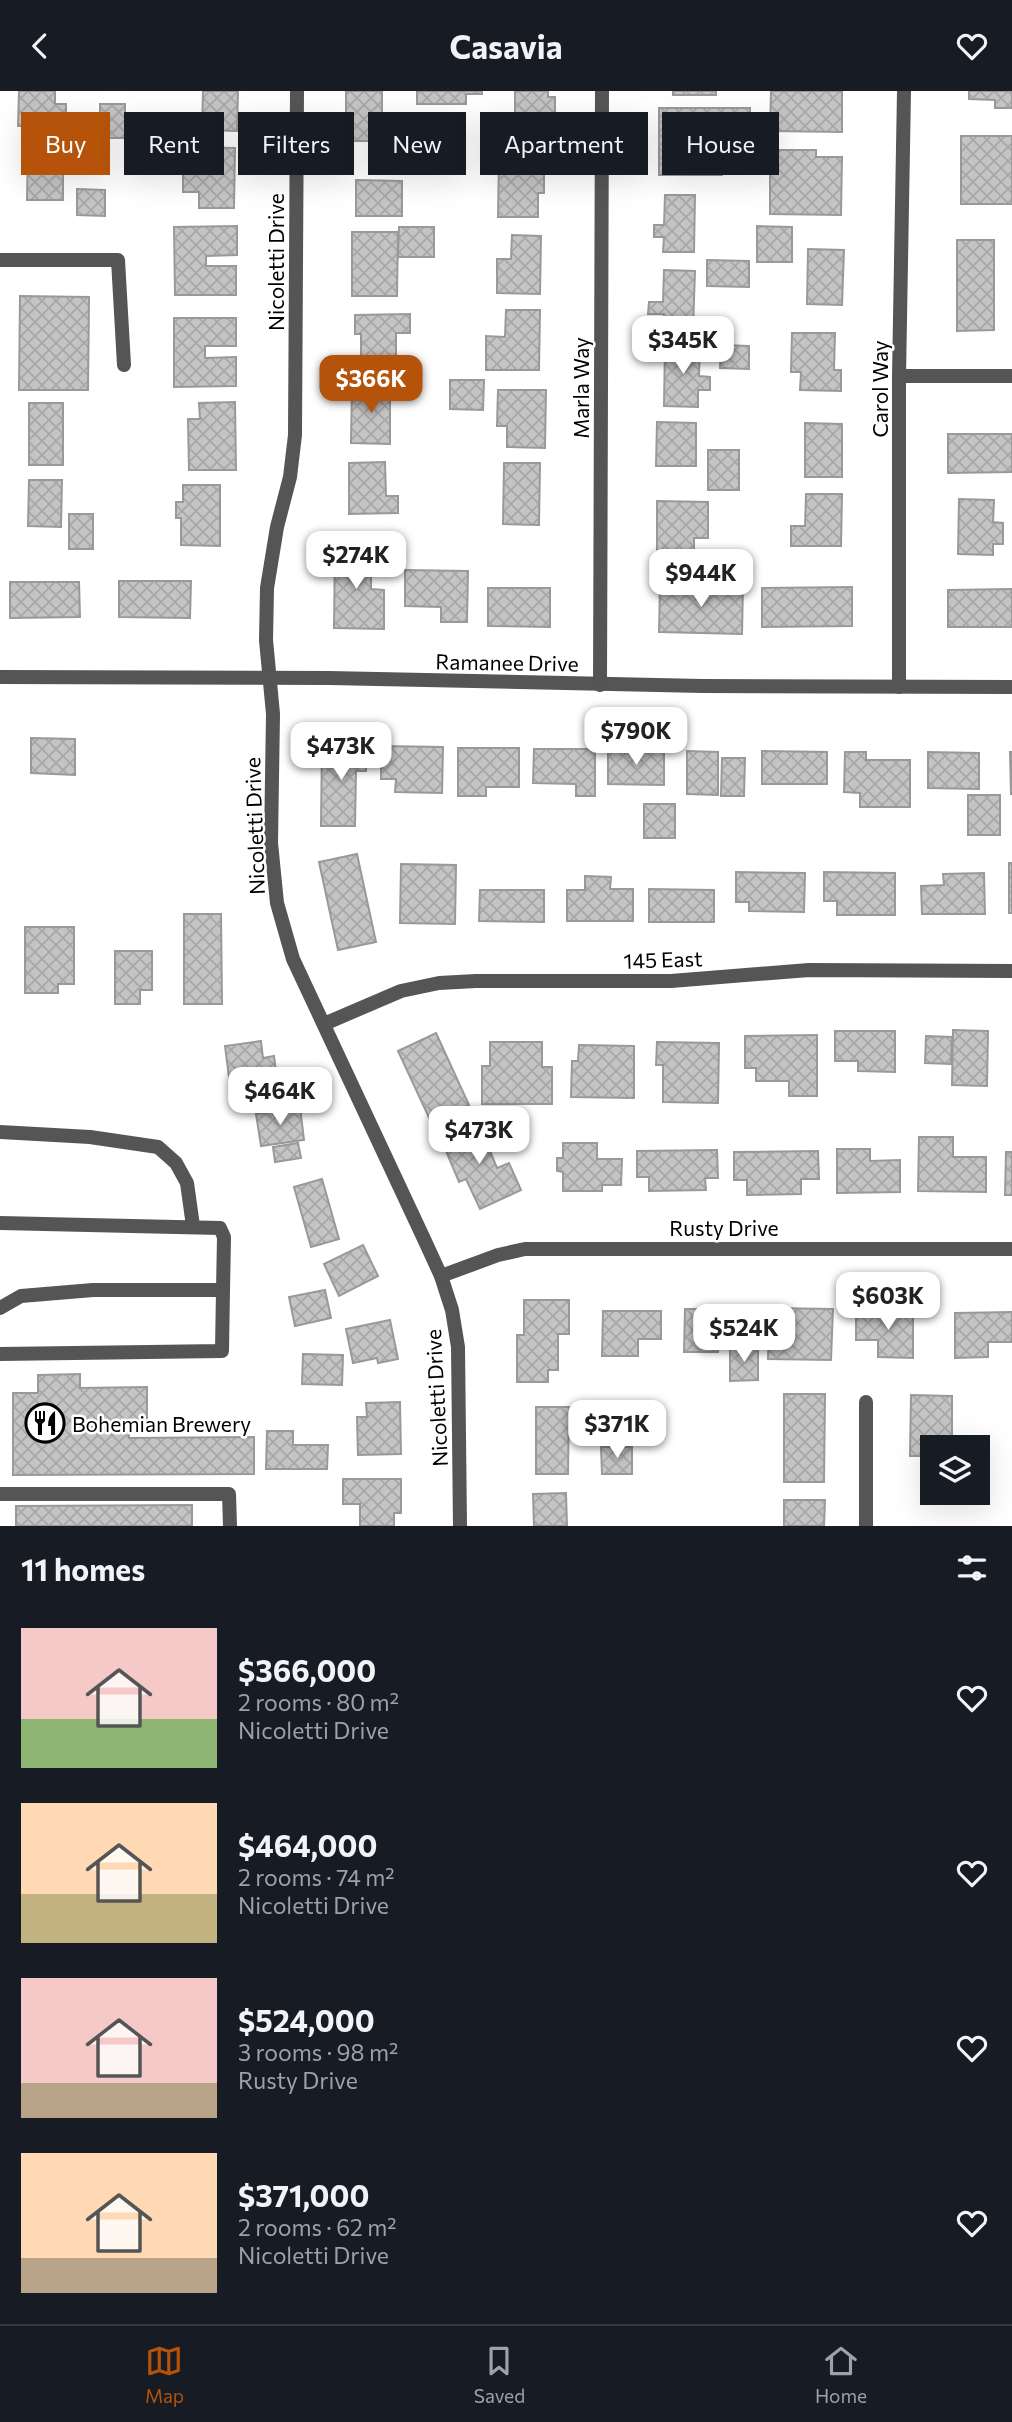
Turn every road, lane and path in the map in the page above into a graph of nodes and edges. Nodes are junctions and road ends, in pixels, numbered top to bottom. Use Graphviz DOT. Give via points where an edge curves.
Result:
graph roads {
  1 [pos="297,91"];
  2 [pos="602,91"];
  3 [pos="904,91"];
  4 [pos="0,260"];
  5 [pos="124,365"];
  6 [pos="899,376"];
  7 [pos="1012,376"];
  8 [pos="0,677"];
  9 [pos="269,678"];
  10 [pos="600,685"];
  11 [pos="899,687"];
  12 [pos="1012,687"];
  13 [pos="1012,971"];
  14 [pos="324,1024"];
  15 [pos="0,1132"];
  16 [pos="0,1223"];
  17 [pos="193,1226"];
  18 [pos="1012,1249"];
  19 [pos="440,1276"];
  20 [pos="223,1290"];
  21 [pos="0,1308"];
  22 [pos="0,1355"];
  23 [pos="866,1402"];
  24 [pos="0,1494"];
  25 [pos="230,1526"];
  26 [pos="460,1526"];
  27 [pos="866,1526"];
  1 -- 9 [label="street, Nicoletti Drive" via="295,435 267,588"];
  2 -- 10 [label="street, Marla Way"];
  3 -- 6 [label="street, Carol Way"];
  4 -- 5 [label="street" via="118,260"];
  6 -- 7 [label="street"];
  6 -- 11 [label="street, Carol Way"];
  8 -- 9 [label="street, Ramanee Drive"];
  9 -- 10 [label="street, Ramanee Drive"];
  9 -- 14 [label="street, Nicoletti Drive" via="273,714 271,843 277,903 293,959"];
  10 -- 11 [label="street, Ramanee Drive"];
  11 -- 12 [label="street, Ramanee Drive"];
  13 -- 14 [label="street, 145 East" via="809,970 671,981 439,983 401,991"];
  14 -- 19 [label="street, Nicoletti Drive"];
  15 -- 17 [label="street" via="90,1137 158,1147 176,1163 187,1183"];
  16 -- 17 [label="street"];
  17 -- 20 [label="street" via="220,1228 224,1237"];
  18 -- 19 [label="street, Rusty Drive" via="525,1249"];
  19 -- 26 [label="street, Nicoletti Drive" via="458,1347"];
  20 -- 21 [label="street" via="93,1290 21,1296"];
  20 -- 22 [label="street" via="222,1351"];
  23 -- 27 [label="street"];
  24 -- 25 [label="street" via="229,1495"];
}
